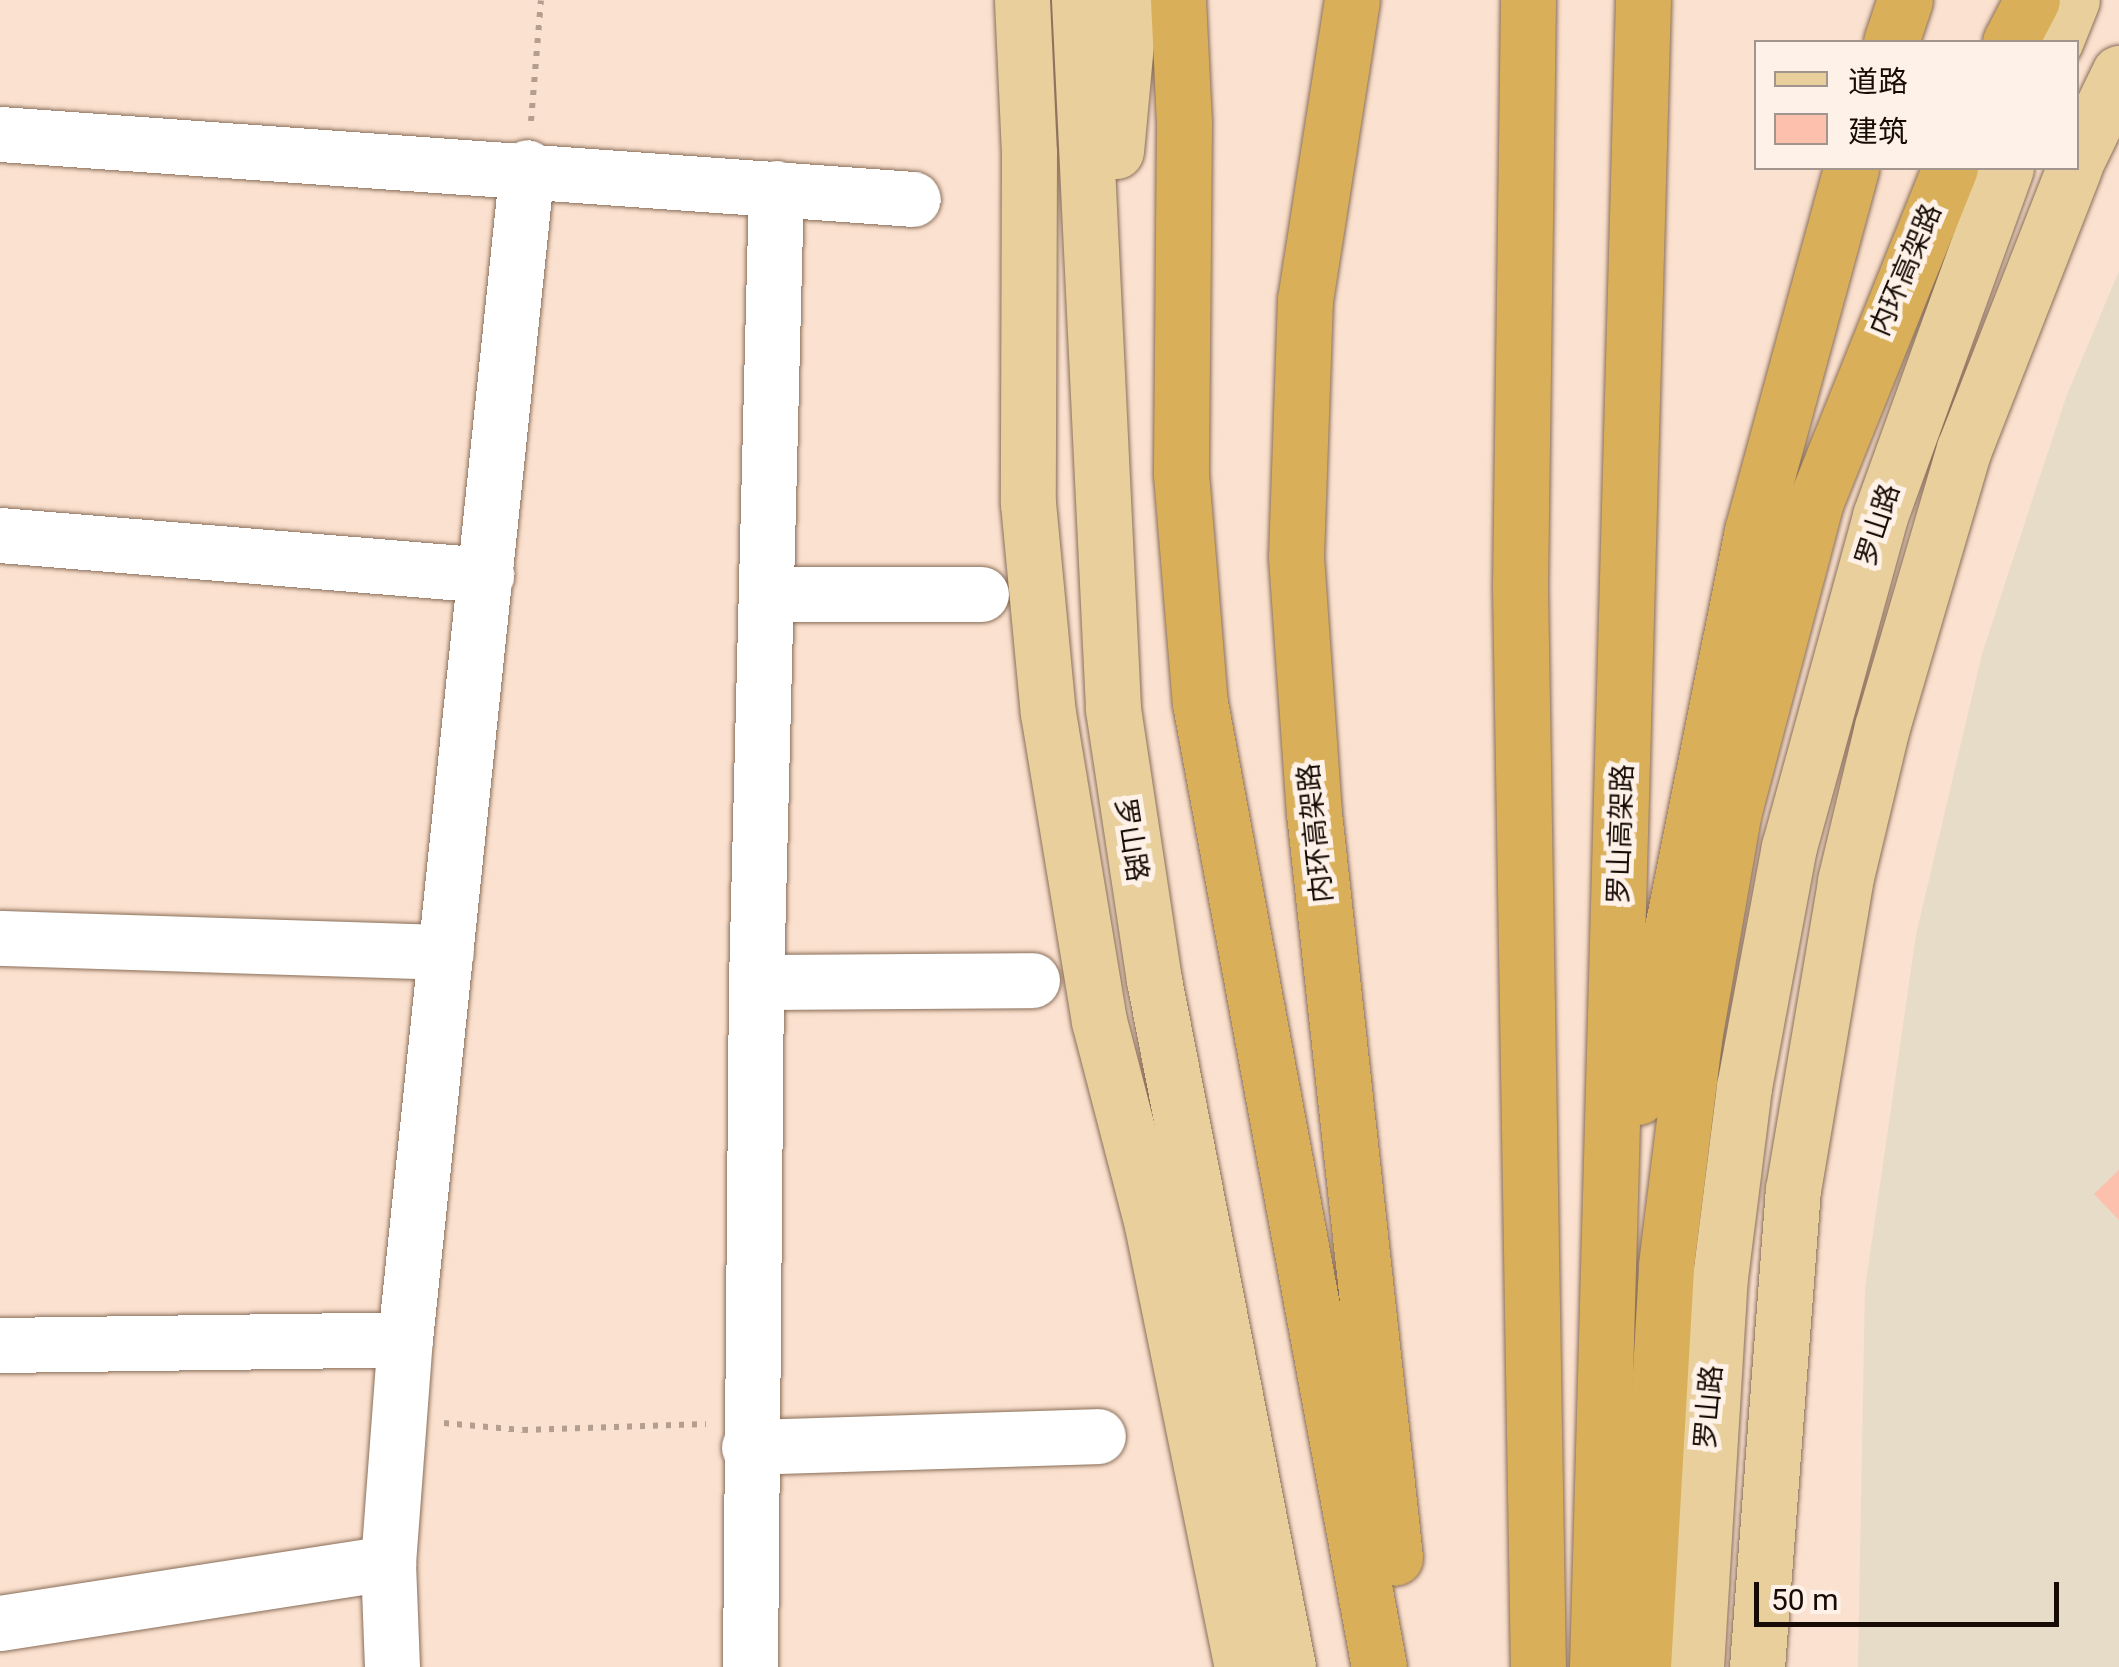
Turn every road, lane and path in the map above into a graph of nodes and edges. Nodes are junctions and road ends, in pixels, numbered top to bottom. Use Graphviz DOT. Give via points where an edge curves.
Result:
graph roads {
  1 [pos="541,0"];
  2 [pos="1022,0"];
  3 [pos="1078,0"];
  4 [pos="1130,0"];
  5 [pos="1178,0"];
  6 [pos="1352,0"];
  7 [pos="1528,0"];
  8 [pos="1643,0"];
  9 [pos="1905,0"];
  10 [pos="2032,0"];
  11 [pos="2072,0"];
  12 [pos="1892,40"];
  13 [pos="2011,40"];
  14 [pos="2056,40"];
  15 [pos="2119,73"];
  16 [pos="0,134"];
  17 [pos="2079,157"];
  18 [pos="527,167"];
  19 [pos="1850,170"];
  20 [pos="1949,170"];
  21 [pos="2005,170"];
  22 [pos="2073,170"];
  23 [pos="776,188"];
  24 [pos="912,199"];
  25 [pos="1100,436"];
  26 [pos="0,535"];
  27 [pos="486,574"];
  28 [pos="766,594"];
  29 [pos="981,594"];
  30 [pos="0,938"];
  31 [pos="446,952"];
  32 [pos="1032,980"];
  33 [pos="756,982"];
  34 [pos="1605,1252"];
  35 [pos="405,1339"];
  36 [pos="0,1344"];
  37 [pos="403,1419"];
  38 [pos="749,1435"];
  39 [pos="1098,1436"];
  40 [pos="388,1563"];
  41 [pos="0,1622"];
  42 [pos="392,1667"];
  43 [pos="750,1667"];
  44 [pos="1242,1667"];
  45 [pos="1288,1667"];
  46 [pos="1379,1667"];
  47 [pos="1405,1667"];
  48 [pos="1538,1667"];
  49 [pos="1597,1667"];
  50 [pos="1643,1667"];
  51 [pos="1696,1667"];
  52 [pos="1757,1667"];
  1 -- 18 [label="path"];
  2 -- 44 [label="main road" via="1029,97 1028,503 1048,713 1099,1021 1152,1225"];
  3 -- 25 [label="main road, 罗山路"];
  4 -- 25 [label="main road"];
  5 -- 46 [label="highway" via="1182,474 1203,721"];
  6 -- 47 [label="highway, 内环高架路" via="1305,299 1296,558 1316,832"];
  7 -- 48 [label="highway" via="1520,586"];
  8 -- 34 [label="highway, 罗山高架路"];
  9 -- 12 [label="highway"];
  10 -- 13 [label="highway"];
  11 -- 14 [label="main road"];
  15 -- 17 [label="main road"];
  16 -- 18 [label="lane"];
  18 -- 23 [label="lane"];
  18 -- 27 [label="lane"];
  19 -- 34 [label="highway" via="1752,532"];
  20 -- 50 [label="highway, 内环高架路" via="1816,502 1733,815 1694,1039 1668,1246"];
  21 -- 51 [label="main road, 罗山路" via="1844,632 1789,847 1744,1086 1705,1452"];
  22 -- 52 [label="main road" via="1964,448 1882,727 1846,881 1793,1190"];
  23 -- 24 [label="lane"];
  23 -- 28 [label="lane"];
  25 -- 45 [label="main road, 罗山路" via="1103,596 1128,828"];
  26 -- 27 [label="lane"];
  27 -- 31 [label="lane"];
  28 -- 29 [label="lane"];
  28 -- 33 [label="lane"];
  30 -- 31 [label="lane"];
  31 -- 35 [label="lane"];
  32 -- 33 [label="lane"];
  33 -- 38 [label="lane"];
  34 -- 49 [label="highway, 罗山高架路"];
  35 -- 36 [label="lane"];
  35 -- 37 [label="lane"];
  37 -- 38 [label="path" via="523,1430"];
  37 -- 40 [label="lane"];
  38 -- 39 [label="lane"];
  38 -- 43 [label="lane"];
  40 -- 41 [label="lane"];
  40 -- 42 [label="lane"];
}
